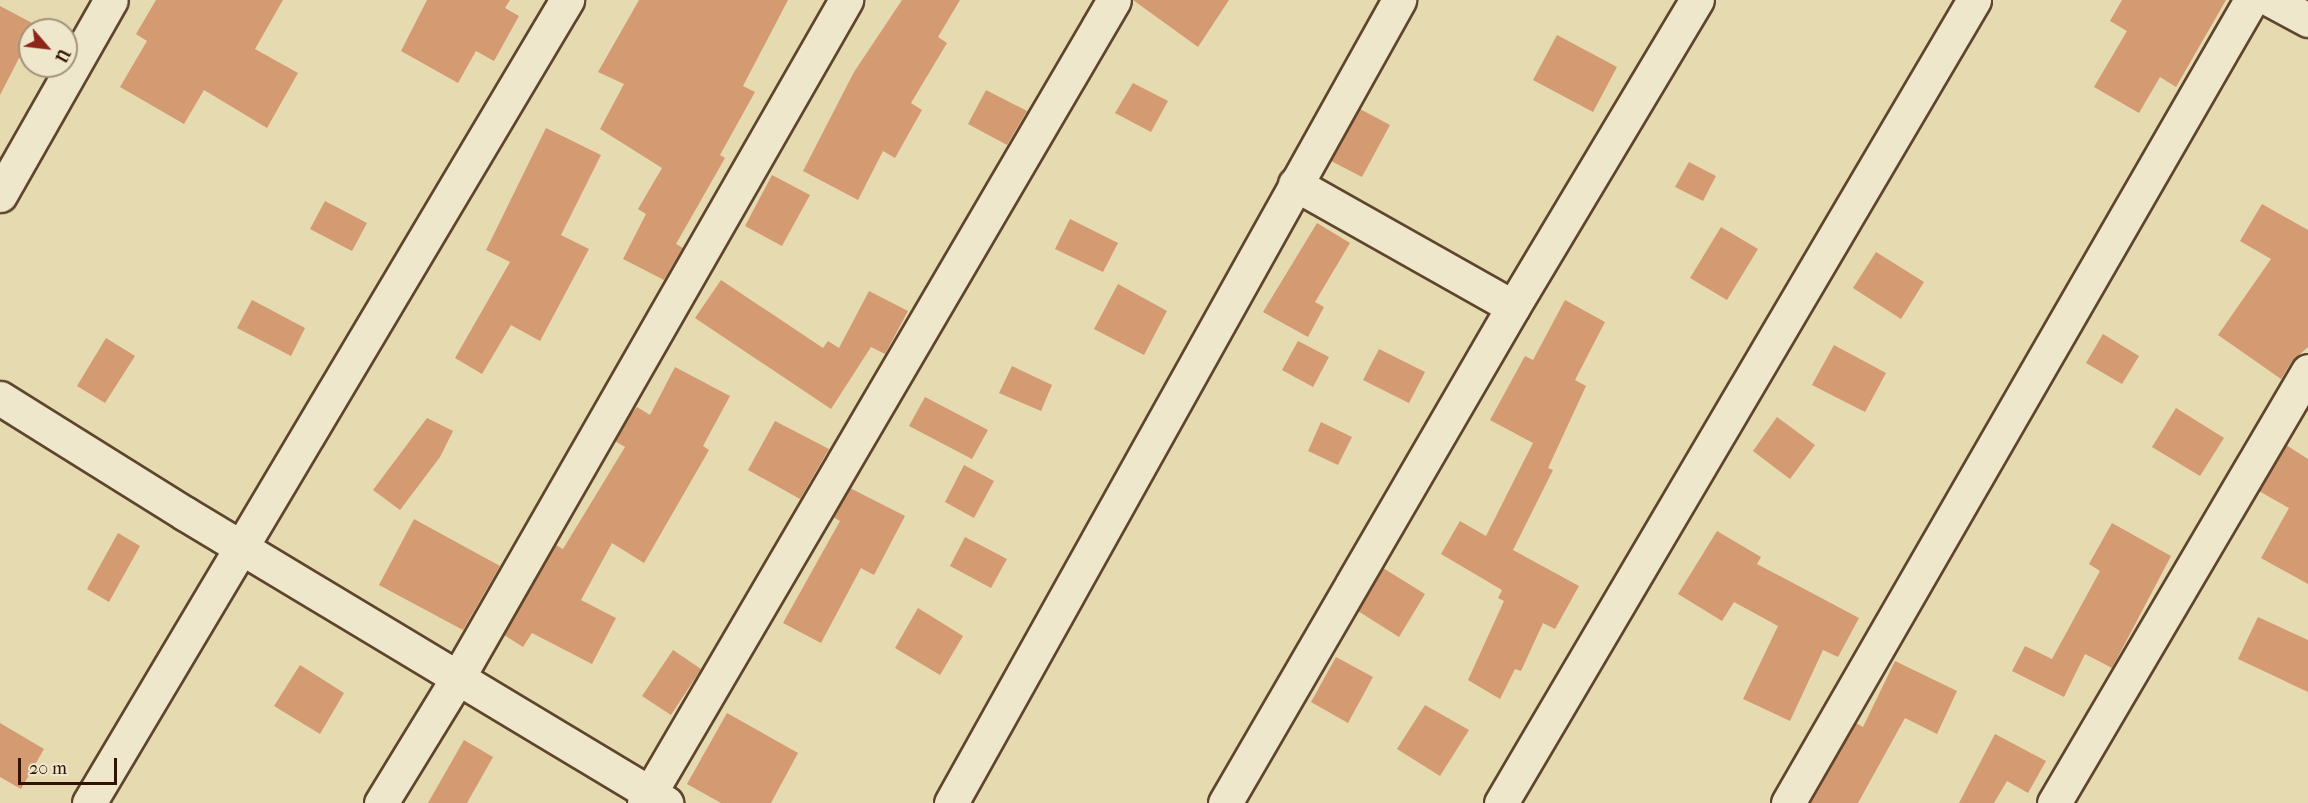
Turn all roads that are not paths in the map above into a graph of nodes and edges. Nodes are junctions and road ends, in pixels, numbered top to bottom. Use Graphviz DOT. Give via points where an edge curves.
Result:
graph roads {
  1 [pos="111,0"];
  2 [pos="567,0"];
  3 [pos="846,0"];
  4 [pos="1114,0"];
  5 [pos="1400,0"];
  6 [pos="1698,0"];
  7 [pos="1974,0"];
  8 [pos="2251,0"];
  9 [pos="2271,0"];
  10 [pos="2308,20"];
  11 [pos="1295,184"];
  12 [pos="0,195"];
  13 [pos="1513,308"];
  14 [pos="2308,371"];
  15 [pos="0,398"];
  16 [pos="240,547"];
  17 [pos="457,679"];
  18 [pos="653,799"];
  19 [pos="89,803"];
  20 [pos="381,803"];
  21 [pos="951,803"];
  22 [pos="1225,803"];
  23 [pos="1501,803"];
  24 [pos="1788,803"];
  25 [pos="2054,803"];
  1 -- 12 [label="street"];
  2 -- 16 [label="street"];
  3 -- 17 [label="street"];
  4 -- 18 [label="street"];
  5 -- 11 [label="street"];
  6 -- 13 [label="street"];
  7 -- 23 [label="street"];
  8 -- 24 [label="street"];
  9 -- 10 [label="street"];
  11 -- 13 [label="street"];
  11 -- 21 [label="street"];
  13 -- 22 [label="street"];
  14 -- 25 [label="street"];
  15 -- 16 [label="street"];
  16 -- 17 [label="street"];
  16 -- 19 [label="street"];
  17 -- 18 [label="street"];
  17 -- 20 [label="street"];
}
